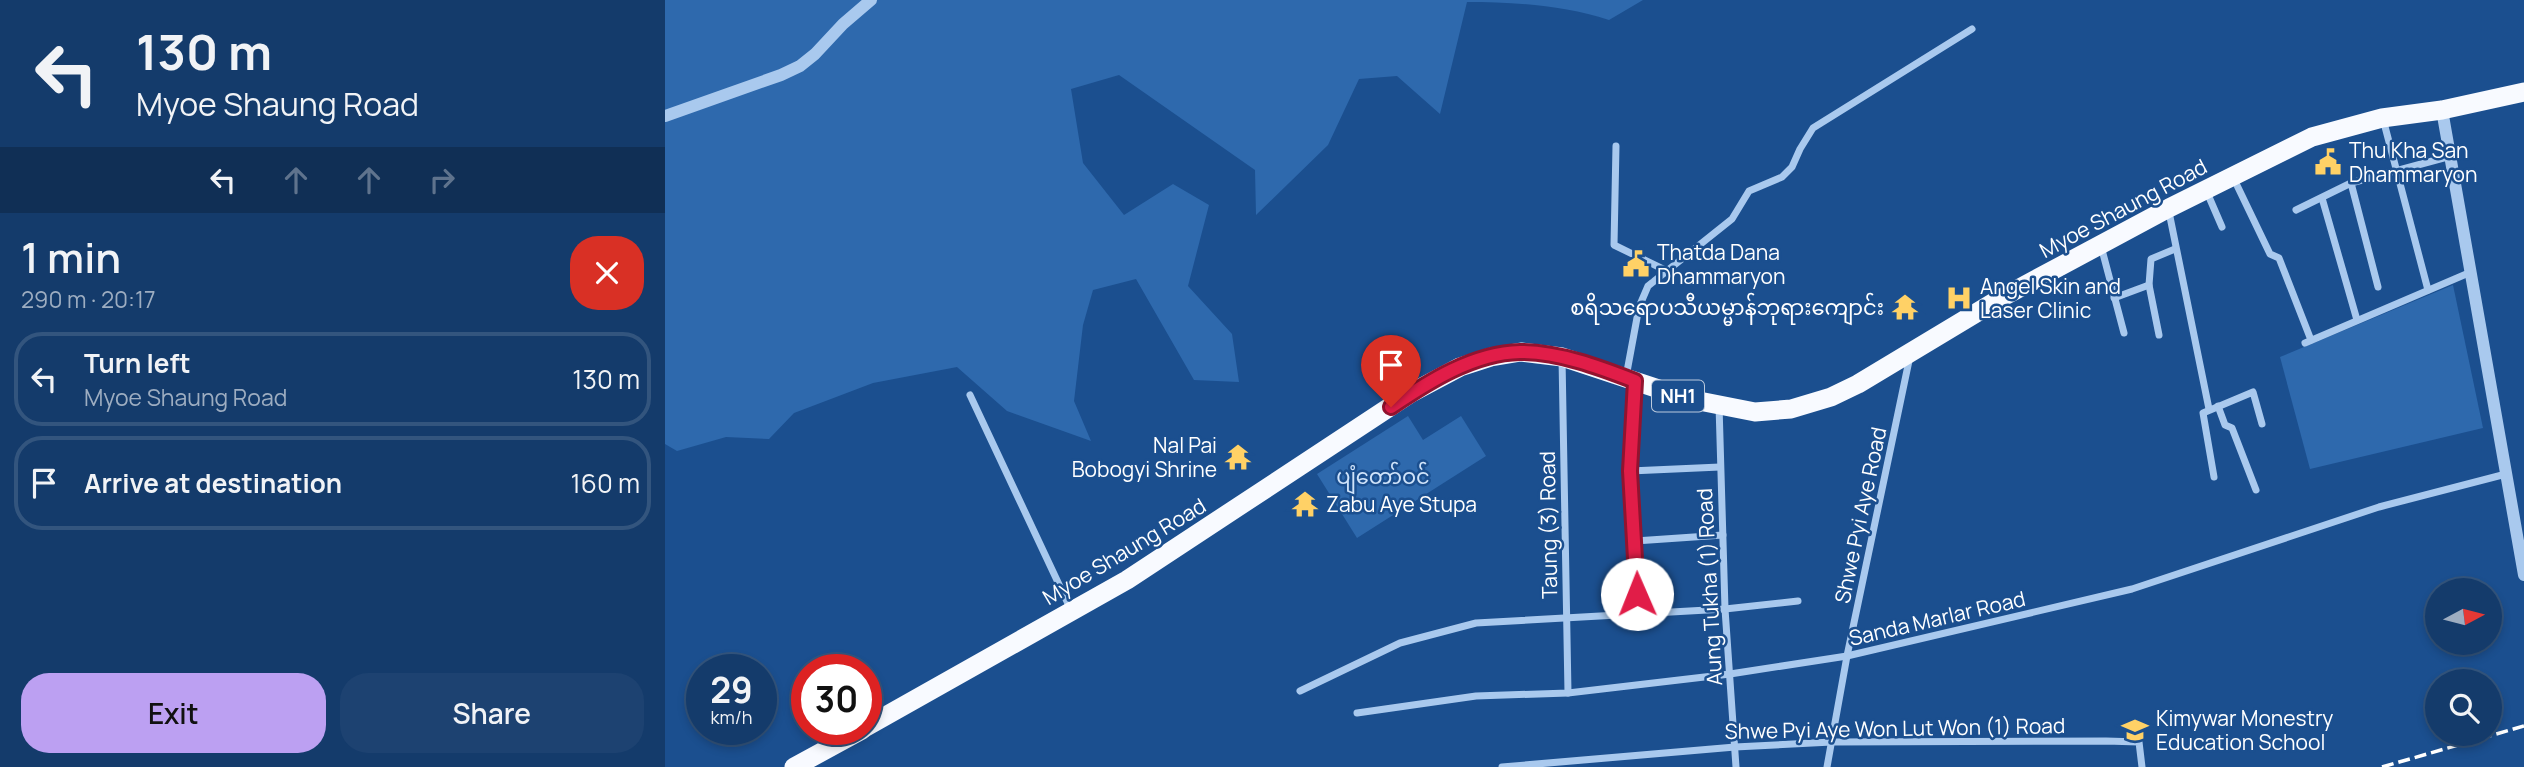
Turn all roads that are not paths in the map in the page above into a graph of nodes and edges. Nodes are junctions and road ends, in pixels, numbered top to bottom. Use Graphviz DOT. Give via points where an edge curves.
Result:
graph roads {
  1 [pos="871,0"];
  2 [pos="1972,29"];
  3 [pos="2524,92"];
  4 [pos="2442,110"];
  5 [pos="665,116"];
  6 [pos="2382,118"];
  7 [pos="1616,146"];
  8 [pos="2452,156"];
  9 [pos="2398,169"];
  10 [pos="2232,176"];
  11 [pos="2351,183"];
  12 [pos="2206,189"];
  13 [pos="2322,198"];
  14 [pos="2169,208"];
  15 [pos="2296,210"];
  16 [pos="2222,227"];
  17 [pos="2101,244"];
  18 [pos="2175,249"];
  19 [pos="1665,271"];
  20 [pos="2472,272"];
  21 [pos="2149,285"];
  22 [pos="2378,287"];
  23 [pos="2428,290"];
  24 [pos="2114,298"];
  25 [pos="2357,320"];
  26 [pos="2125,333"];
  27 [pos="2159,335"];
  28 [pos="1911,352"];
  29 [pos="1562,357"];
  30 [pos="1631,379"];
  31 [pos="970,395"];
  32 [pos="1719,405"];
  33 [pos="2218,406"];
  34 [pos="2209,409"];
  35 [pos="2262,424"];
  36 [pos="1720,467"];
  37 [pos="1630,471"];
  38 [pos="2507,473"];
  39 [pos="2214,478"];
  40 [pos="2256,489"];
  41 [pos="1723,535"];
  42 [pos="1635,541"];
  43 [pos="2524,575"];
  44 [pos="1798,601"];
  45 [pos="1725,609"];
  46 [pos="1072,611"];
  47 [pos="1637,615"];
  48 [pos="1567,619"];
  49 [pos="1847,656"];
  50 [pos="1730,674"];
  51 [pos="1300,691"];
  52 [pos="1568,693"];
  53 [pos="1357,713"];
  54 [pos="882,719"];
  55 [pos="1832,742"];
  56 [pos="835,745"];
  57 [pos="1735,747"];
  58 [pos="794,767"];
  59 [pos="1501,767"];
  60 [pos="1736,767"];
  61 [pos="1827,767"];
  62 [pos="2143,767"];
  1 -- 5 [label="street" via="800,66"];
  2 -- 19 [label="street" via="1813,128 1793,167 1782,177 1749,191 1732,219"];
  3 -- 4 [label="highway, Myoe Shaung Road / NH1"];
  4 -- 6 [label="highway, Myoe Shaung Road / NH1"];
  4 -- 8 [label="street"];
  6 -- 9 [label="street"];
  6 -- 10 [label="highway, Myoe Shaung Road / NH1" via="2312,137"];
  7 -- 19 [label="street" via="1614,245"];
  8 -- 9 [label="street"];
  8 -- 20 [label="street"];
  9 -- 11 [label="street"];
  9 -- 23 [label="street"];
  10 -- 12 [label="highway, Myoe Shaung Road / NH1"];
  10 -- 25 [label="street" via="2270,254 2279,258 2308,341"];
  11 -- 13 [label="street"];
  11 -- 22 [label="street"];
  12 -- 14 [label="highway, Myoe Shaung Road / NH1"];
  12 -- 16 [label="street"];
  13 -- 15 [label="street"];
  13 -- 25 [label="street"];
  14 -- 17 [label="highway, Myoe Shaung Road / NH1"];
  14 -- 18 [label="street"];
  17 -- 24 [label="street"];
  17 -- 28 [label="highway, Myoe Shaung Road / NH1"];
  18 -- 21 [label="street" via="2151,258"];
  18 -- 34 [label="street"];
  19 -- 30 [label="street" via="1648,286 1639,307"];
  20 -- 23 [label="street"];
  20 -- 38 [label="street"];
  21 -- 24 [label="street"];
  21 -- 27 [label="street"];
  23 -- 25 [label="street"];
  24 -- 26 [label="street"];
  28 -- 32 [label="highway, Myoe Shaung Road / NH1" via="1831,397 1791,409 1755,412"];
  28 -- 49 [label="street, Shwe Pyi Aye Road"];
  29 -- 30 [label="highway, Myoe Shaung Road / NH1"];
  29 -- 46 [label="highway, Myoe Shaung Road / NH1" via="1521,352 1460,367 1411,393 1127,580"];
  29 -- 48 [label="street, Taung (3) Road"];
  30 -- 32 [label="highway, Myoe Shaung Road / NH1"];
  30 -- 37 [label="street"];
  31 -- 46 [label="street"];
  32 -- 36 [label="street, Aung Tukha (1) Road"];
  33 -- 34 [label="street"];
  33 -- 35 [label="street" via="2253,392"];
  33 -- 40 [label="street" via="2225,425 2232,428"];
  34 -- 39 [label="street" via="2202,415"];
  36 -- 37 [label="street"];
  36 -- 41 [label="street, Aung Tukha (1) Road"];
  37 -- 42 [label="street"];
  38 -- 43 [label="street"];
  38 -- 49 [label="street, Sanda Marlar Road" via="2379,507 2132,589"];
  41 -- 42 [label="street"];
  41 -- 45 [label="street, Aung Tukha (1) Road"];
  42 -- 47 [label="street"];
  44 -- 45 [label="street"];
  45 -- 47 [label="street"];
  45 -- 50 [label="street, Aung Tukha (1) Road"];
  46 -- 54 [label="highway, Myoe Shaung Road / NH1"];
  47 -- 48 [label="street"];
  48 -- 51 [label="street" via="1476,623 1400,643"];
  48 -- 52 [label="street, Taung (3) Road"];
  49 -- 50 [label="street, Sanda Marlar Road"];
  49 -- 55 [label="street, Shwe Pyi Aye Road"];
  50 -- 52 [label="street, Sanda Marlar Road"];
  50 -- 57 [label="street, Aung Tukha (1) Road"];
  52 -- 53 [label="street, Sanda Marlar Road" via="1476,696"];
  55 -- 57 [label="street, Shwe Pyi Aye Won Lut Won (1) Road"];
  55 -- 61 [label="street, Shwe Pyi Aye Road"];
  55 -- 62 [label="street, Shwe Pyi Aye Won Lut Won (1) Road" via="2133,741 2139,742"];
  56 -- 58 [label="highway, Myoe Shaung Road / NH1"];
  57 -- 59 [label="street, Shwe Pyi Aye Won Lut Won (1) Road"];
  57 -- 60 [label="street, Aung Tukha (1) Road"];
}
